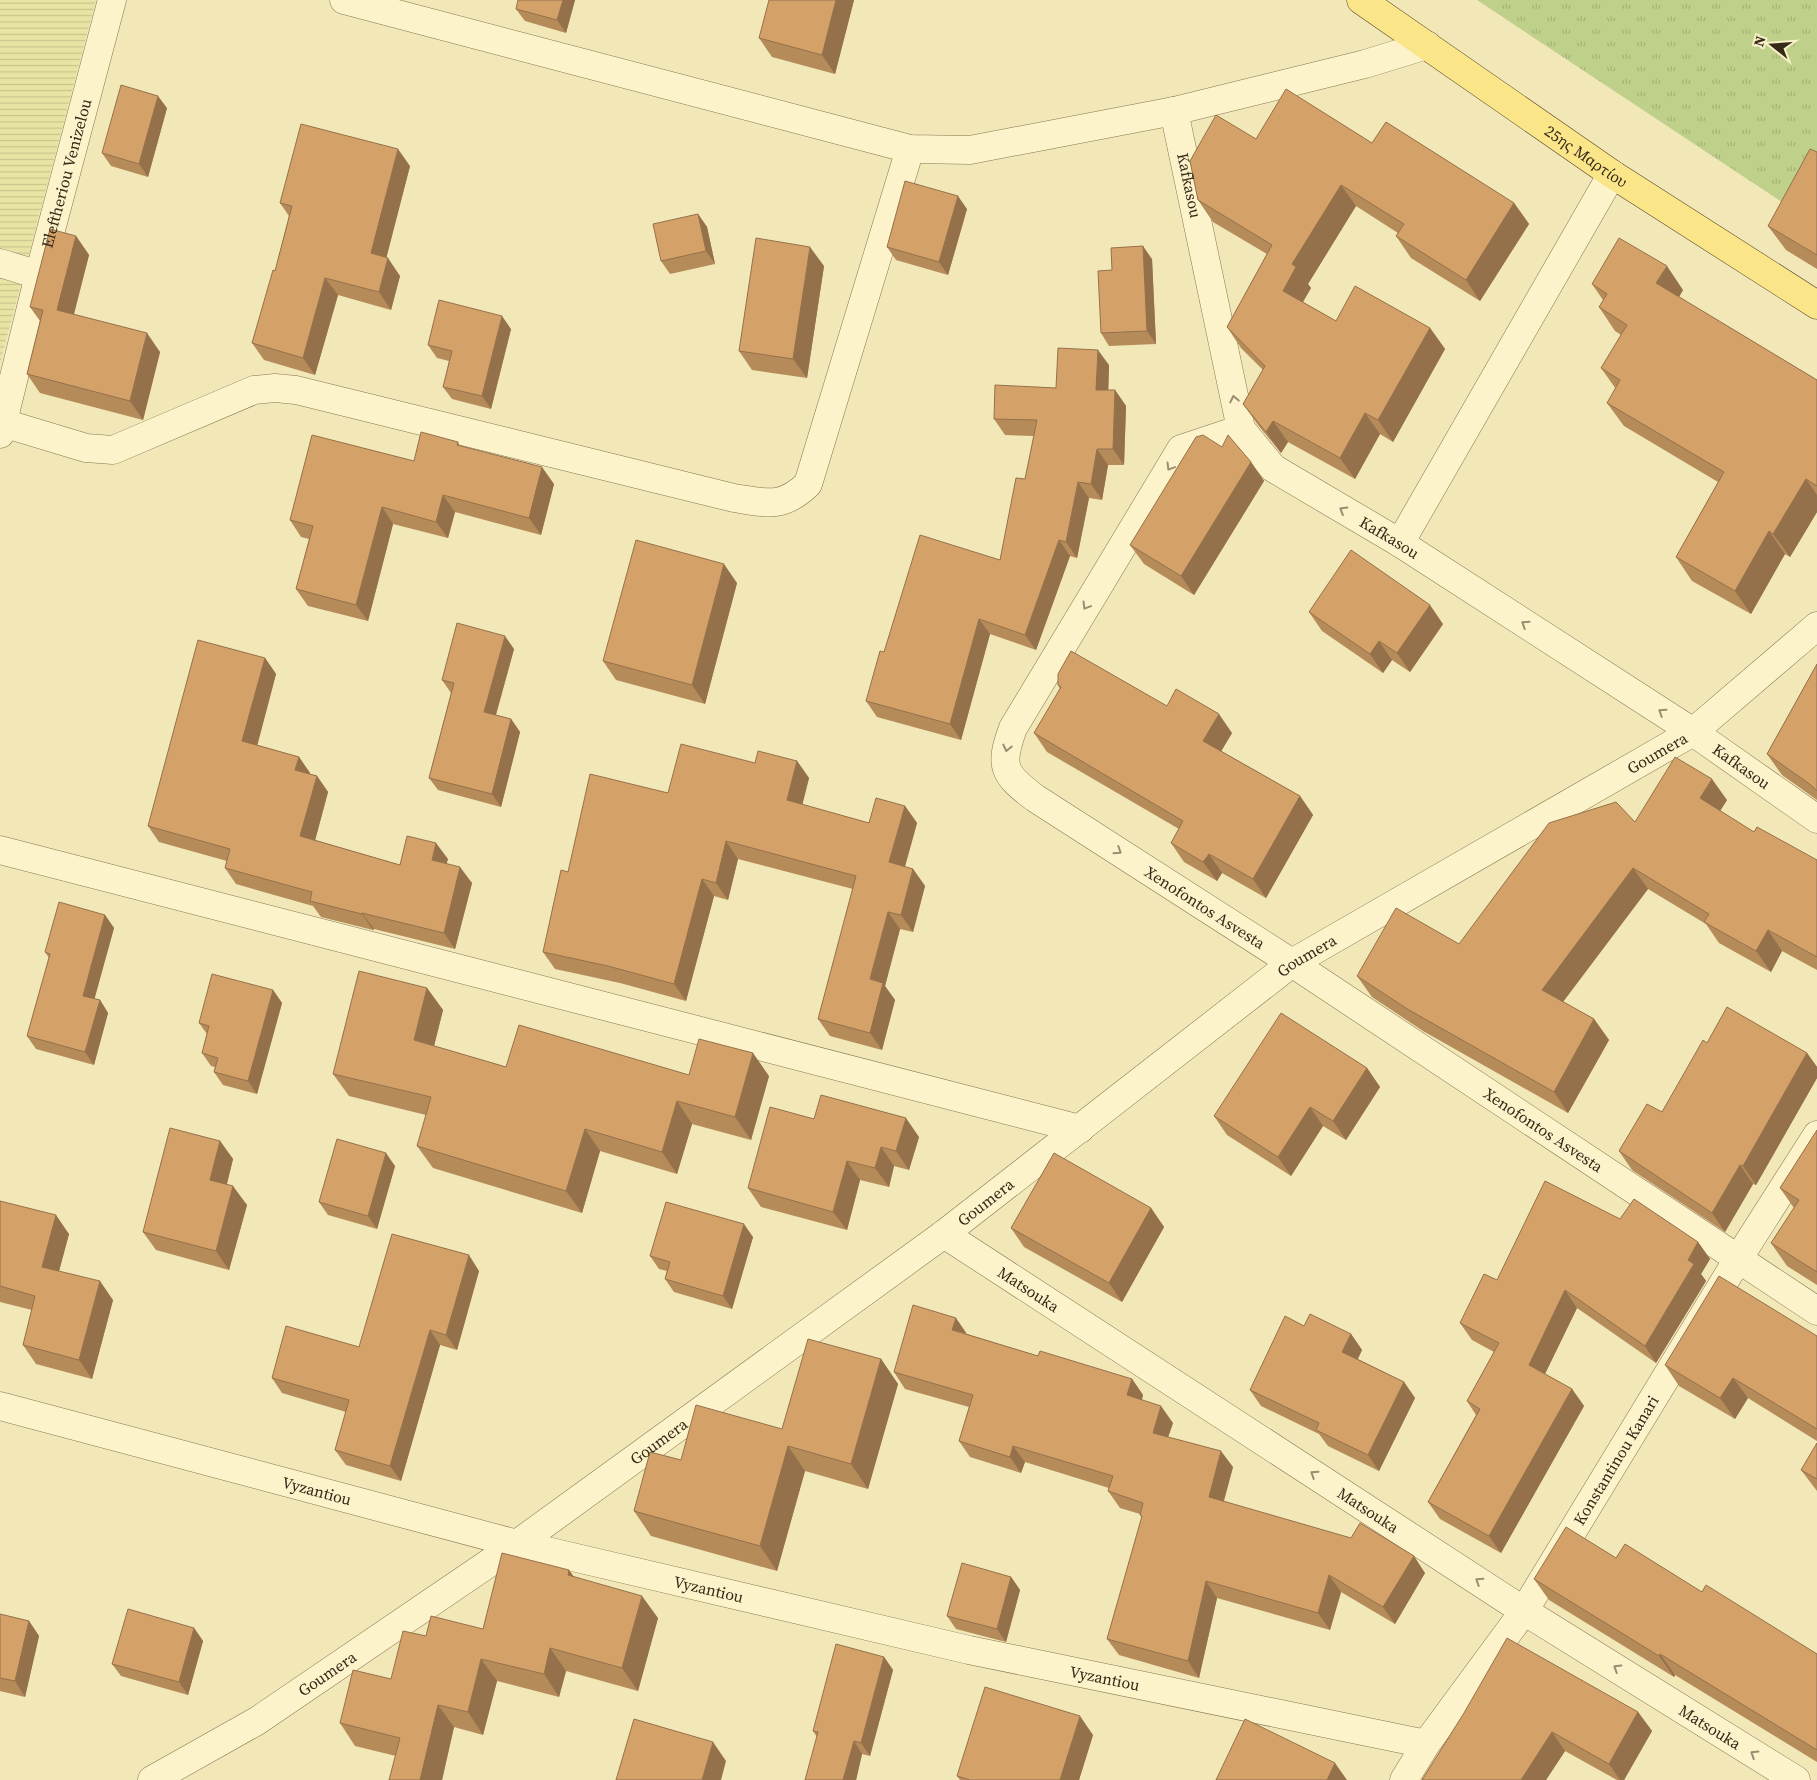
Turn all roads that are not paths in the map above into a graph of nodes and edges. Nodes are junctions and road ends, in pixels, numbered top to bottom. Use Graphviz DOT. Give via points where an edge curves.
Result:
graph roads {
  1 [pos="112,0"];
  2 [pos="344,0"];
  3 [pos="1361,0"];
  4 [pos="1427,46"];
  5 [pos="1174,111"];
  6 [pos="910,149"];
  7 [pos="1612,174"];
  8 [pos="0,263"];
  9 [pos="39,275"];
  10 [pos="1817,305"];
  11 [pos="1,429"];
  12 [pos="1240,429"];
  13 [pos="1400,543"];
  14 [pos="1817,626"];
  15 [pos="1693,732"];
  16 [pos="1817,819"];
  17 [pos="0,850"];
  18 [pos="1292,963"];
  19 [pos="1080,1129"];
  20 [pos="1817,1135"];
  21 [pos="944,1234"];
  22 [pos="1738,1259"];
  23 [pos="1817,1311"];
  24 [pos="0,1406"];
  25 [pos="517,1544"];
  26 [pos="1524,1610"];
  27 [pos="1426,1744"];
  28 [pos="152,1780"];
  29 [pos="1404,1780"];
  30 [pos="1796,1780"];
  1 -- 9 [label="street, Eleftheriou Venizelou"];
  2 -- 6 [label="street"];
  3 -- 4 [label="main road, 25ης Μαρτίου"];
  4 -- 5 [label="street"];
  4 -- 7 [label="main road, 25ης Μαρτίου"];
  5 -- 6 [label="street" via="970,150"];
  12 -- 5 [label="street, Kafkasou, one-way"];
  6 -- 11 [label="street" via="808,484 787,501 765,503 734,498 296,390 254,390 113,450 86,448"];
  7 -- 10 [label="main road, 25ης Μαρτίου"];
  7 -- 13 [label="street"];
  8 -- 9 [label="street"];
  9 -- 11 [label="street, Eleftheriou Venizelou"];
  13 -- 12 [label="street, Kafkasou, one-way" via="1273,468"];
  12 -- 18 [label="street, Xenofontos Asvesta, one-way" via="1181,449 1013,728 1004,761 1007,772 1035,798"];
  15 -- 13 [label="street, Kafkasou, one-way"];
  14 -- 15 [label="street, Goumera"];
  15 -- 16 [label="street, Kafkasou"];
  15 -- 18 [label="street, Goumera"];
  17 -- 19 [label="street"];
  18 -- 19 [label="street, Goumera"];
  18 -- 22 [label="street, Xenofontos Asvesta"];
  19 -- 21 [label="street, Goumera"];
  20 -- 22 [label="street, Konstantinou Kanari"];
  21 -- 25 [label="street, Goumera"];
  26 -- 21 [label="street, Matsouka, one-way"];
  22 -- 23 [label="street, Xenofontos Asvesta"];
  22 -- 26 [label="street, Konstantinou Kanari"];
  24 -- 25 [label="street, Vyzantiou"];
  25 -- 27 [label="street, Vyzantiou" via="969,1650"];
  25 -- 28 [label="street, Goumera" via="257,1721"];
  26 -- 27 [label="street, Konstantinou Kanari"];
  30 -- 26 [label="street, Matsouka, one-way"];
  27 -- 29 [label="street, Konstantinou Kanari"];
}
